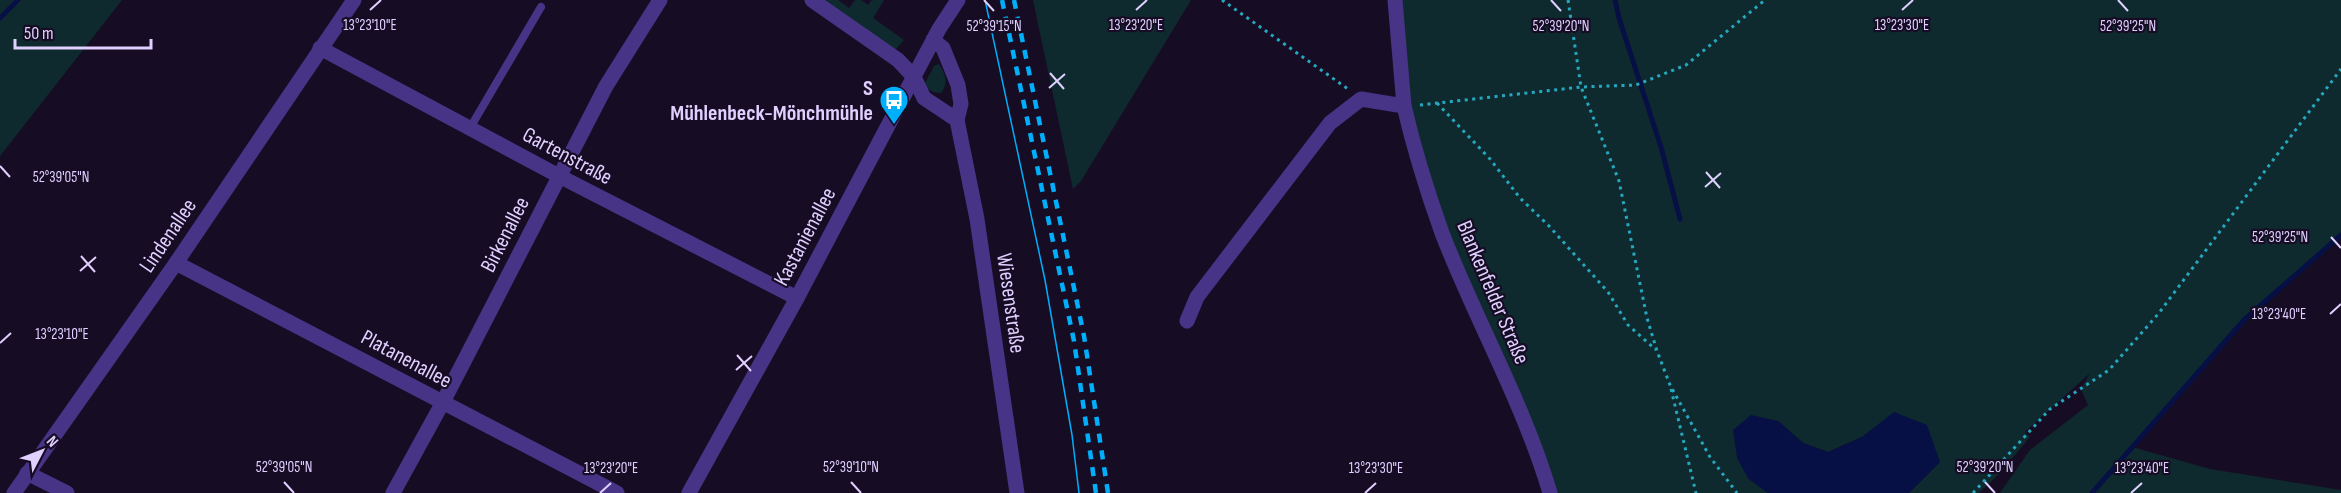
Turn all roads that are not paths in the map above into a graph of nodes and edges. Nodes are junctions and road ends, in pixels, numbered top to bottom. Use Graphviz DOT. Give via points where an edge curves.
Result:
graph roads {
  1 [pos="354,0"];
  2 [pos="660,0"];
  3 [pos="812,0"];
  4 [pos="958,0"];
  5 [pos="1395,0"];
  6 [pos="541,7"];
  7 [pos="933,40"];
  8 [pos="320,48"];
  9 [pos="914,77"];
  10 [pos="1404,106"];
  11 [pos="957,120"];
  12 [pos="470,128"];
  13 [pos="559,176"];
  14 [pos="176,263"];
  15 [pos="797,298"];
  16 [pos="1187,321"];
  17 [pos="443,402"];
  18 [pos="27,473"];
  19 [pos="14,493"];
  20 [pos="67,493"];
  21 [pos="393,493"];
  22 [pos="617,493"];
  23 [pos="689,493"];
  24 [pos="1017,493"];
  25 [pos="1550,493"];
  1 -- 8 [label="street, Lindenallee"];
  2 -- 13 [label="street, Birkenallee" via="606,86"];
  3 -- 9 [label="street" via="898,60"];
  4 -- 7 [label="street, Kastanienallee"];
  5 -- 10 [label="street, Blankenfelder Straße"];
  6 -- 12 [label="lane"];
  7 -- 9 [label="street, Kastanienallee"];
  7 -- 11 [label="street, Wiesenstraße" via="943,48 958,85 961,104"];
  8 -- 12 [label="street, Gartenstraße"];
  8 -- 14 [label="street, Lindenallee"];
  9 -- 11 [label="street" via="924,98"];
  9 -- 15 [label="street, Kastanienallee"];
  10 -- 16 [label="street" via="1361,99 1330,123 1197,297"];
  10 -- 25 [label="street, Blankenfelder Straße" via="1443,233 1537,447"];
  11 -- 24 [label="street, Wiesenstraße" via="977,219"];
  12 -- 13 [label="street, Gartenstraße"];
  13 -- 15 [label="street, Gartenstraße"];
  13 -- 17 [label="street, Birkenallee"];
  14 -- 17 [label="street, Platanenallee"];
  14 -- 18 [label="street, Lindenallee"];
  15 -- 23 [label="street, Kastanienallee"];
  17 -- 21 [label="street, Birkenallee"];
  17 -- 22 [label="street, Platanenallee"];
  18 -- 19 [label="street, Lindenallee"];
  18 -- 20 [label="street"];
}
